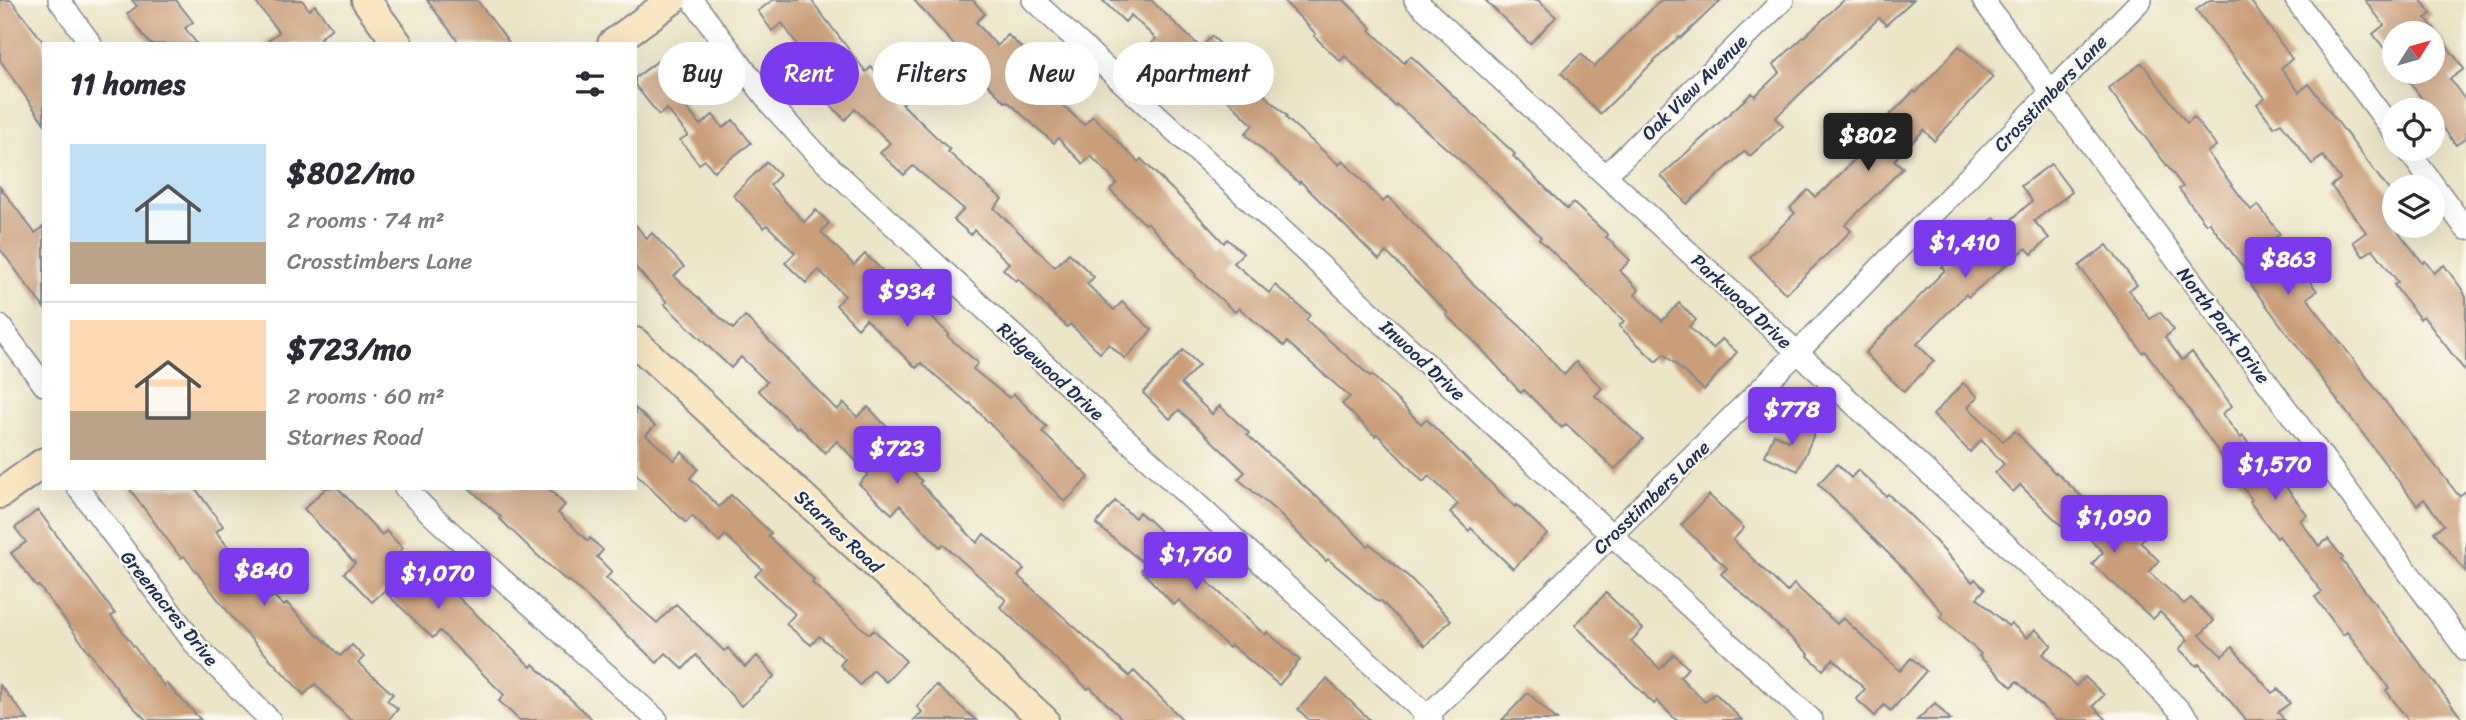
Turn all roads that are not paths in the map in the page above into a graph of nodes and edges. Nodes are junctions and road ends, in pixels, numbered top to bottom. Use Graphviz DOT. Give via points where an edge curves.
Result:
graph roads {
  1 [pos="59,0"];
  2 [pos="366,0"];
  3 [pos="672,0"];
  4 [pos="692,0"];
  5 [pos="1033,0"];
  6 [pos="1415,0"];
  7 [pos="1783,0"];
  8 [pos="1983,0"];
  9 [pos="2141,0"];
  10 [pos="2296,0"];
  11 [pos="90,42"];
  12 [pos="397,42"];
  13 [pos="615,42"];
  14 [pos="2050,91"];
  15 [pos="2382,116"];
  16 [pos="2415,161"];
  17 [pos="1606,175"];
  18 [pos="2466,229"];
  19 [pos="0,326"];
  20 [pos="637,344"];
  21 [pos="1797,353"];
  22 [pos="42,382"];
  23 [pos="42,463"];
  24 [pos="79,490"];
  25 [pos="407,490"];
  26 [pos="0,494"];
  27 [pos="1613,535"];
  28 [pos="2466,650"];
  29 [pos="1427,718"];
  30 [pos="270,720"];
  31 [pos="657,720"];
  32 [pos="1044,720"];
  33 [pos="1812,720"];
  34 [pos="2189,720"];
  1 -- 11 [label="street"];
  2 -- 12 [label="main road"];
  3 -- 13 [label="main road"];
  4 -- 29 [label="street, Ridgewood Drive" via="773,107 815,153"];
  5 -- 27 [label="street, Inwood Drive"];
  6 -- 17 [label="street, Parkwood Drive"];
  7 -- 17 [label="street, Oak View Avenue"];
  8 -- 14 [label="street, North Park Drive"];
  9 -- 14 [label="street, Crosstimbers Lane"];
  10 -- 15 [label="street"];
  14 -- 21 [label="street, Crosstimbers Lane"];
  14 -- 28 [label="street, North Park Drive"];
  16 -- 18 [label="street"];
  17 -- 21 [label="street, Parkwood Drive"];
  19 -- 22 [label="street"];
  20 -- 32 [label="main road, Starnes Road"];
  21 -- 27 [label="street, Crosstimbers Lane"];
  21 -- 34 [label="street, Parkwood Drive" via="2124,653"];
  23 -- 26 [label="main road"];
  24 -- 30 [label="street, Greenacres Drive" via="197,647"];
  25 -- 31 [label="street"];
  27 -- 29 [label="street, Crosstimbers Lane"];
  27 -- 33 [label="street, Inwood Drive"];
}
